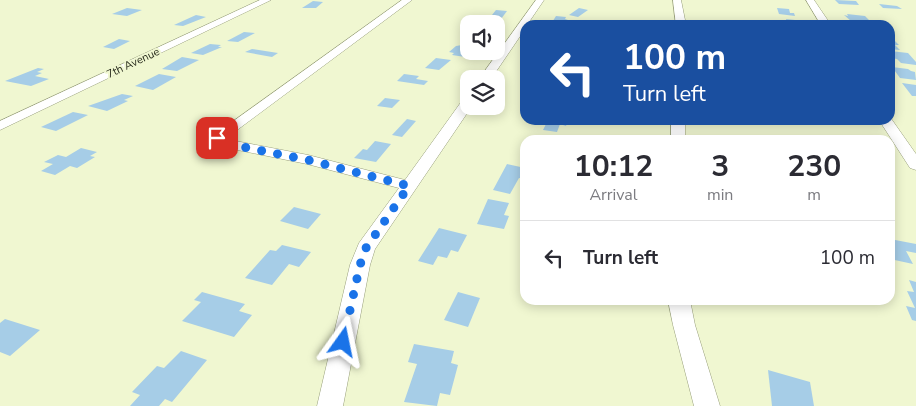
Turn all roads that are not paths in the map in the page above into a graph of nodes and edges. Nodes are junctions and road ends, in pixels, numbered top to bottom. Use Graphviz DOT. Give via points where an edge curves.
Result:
graph roads {
  1 [pos="267,0"];
  2 [pos="408,0"];
  3 [pos="540,0"];
  4 [pos="677,0"];
  5 [pos="810,0"];
  6 [pos="526,20"];
  7 [pos="680,20"];
  8 [pos="823,20"];
  9 [pos="520,28"];
  10 [pos="490,70"];
  11 [pos="460,114"];
  12 [pos="889,125"];
  13 [pos="0,126"];
  14 [pos="916,165"];
  15 [pos="409,186"];
  16 [pos="679,305"];
  17 [pos="330,406"];
  18 [pos="707,406"];
  1 -- 13 [label="street, 7th Avenue"];
  2 -- 15 [label="street" via="217,138 218,142 308,160"];
  3 -- 6 [label="street"];
  4 -- 7 [label="street"];
  5 -- 8 [label="street"];
  9 -- 10 [label="street"];
  11 -- 15 [label="street"];
  12 -- 14 [label="street"];
  15 -- 17 [label="street" via="366,248"];
  16 -- 18 [label="street"];
}
